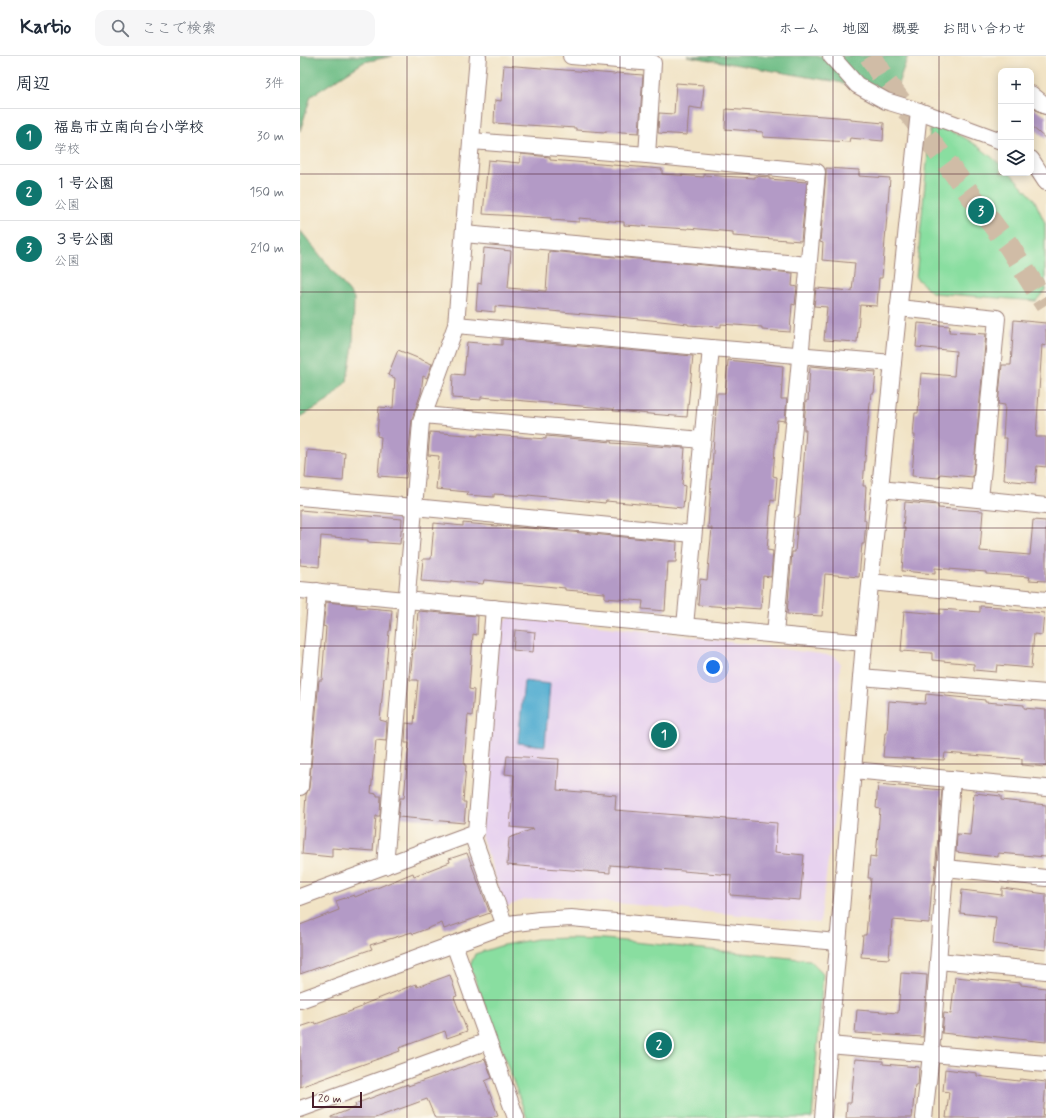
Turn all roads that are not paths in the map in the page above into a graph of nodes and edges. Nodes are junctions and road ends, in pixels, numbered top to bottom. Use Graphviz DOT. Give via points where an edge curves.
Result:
graph roads {
  1 [pos="478,56"];
  2 [pos="571,56"];
  3 [pos="831,56"];
  4 [pos="1034,96"];
  5 [pos="1046,106"];
  6 [pos="919,111"];
  7 [pos="998,140"];
  8 [pos="472,141"];
  9 [pos="1034,153"];
  10 [pos="647,155"];
  11 [pos="1046,159"];
  12 [pos="1034,164"];
  13 [pos="1046,182"];
  14 [pos="464,234"];
  15 [pos="808,265"];
  16 [pos="898,308"];
  17 [pos="456,325"];
  18 [pos="711,348"];
  19 [pos="800,355"];
  20 [pos="893,363"];
  21 [pos="423,415"];
  22 [pos="702,440"];
  23 [pos="880,489"];
  24 [pos="300,497"];
  25 [pos="980,499"];
  26 [pos="1046,506"];
  27 [pos="414,507"];
  28 [pos="693,534"];
  29 [pos="871,582"];
  30 [pos="300,590"];
  31 [pos="317,591"];
  32 [pos="407,600"];
  33 [pos="1046,600"];
  34 [pos="494,608"];
  35 [pos="685,626"];
  36 [pos="775,634"];
  37 [pos="864,643"];
  38 [pos="861,677"];
  39 [pos="1046,694"];
  40 [pos="853,770"];
  41 [pos="952,779"];
  42 [pos="300,787"];
  43 [pos="1046,788"];
  44 [pos="472,834"];
  45 [pos="385,866"];
  46 [pos="945,868"];
  47 [pos="1046,878"];
  48 [pos="300,897"];
  49 [pos="505,926"];
  50 [pos="837,942"];
  51 [pos="454,944"];
  52 [pos="938,961"];
  53 [pos="1046,971"];
  54 [pos="300,1000"];
  55 [pos="488,1041"];
  56 [pos="829,1045"];
  57 [pos="931,1054"];
  58 [pos="1046,1064"];
  59 [pos="300,1109"];
  60 [pos="516,1118"];
  61 [pos="823,1118"];
  62 [pos="924,1118"];
  1 -- 8 [label="street"];
  2 -- 10 [label="street" via="653,63"];
  3 -- 6 [label="street" via="857,85 886,101"];
  4 -- 5 [label="street"];
  6 -- 7 [label="street"];
  6 -- 16 [label="street"];
  8 -- 10 [label="street"];
  8 -- 14 [label="street"];
  9 -- 11 [label="street"];
  10 -- 15 [label="street" via="817,172"];
  12 -- 13 [label="street"];
  14 -- 15 [label="street"];
  14 -- 17 [label="street"];
  15 -- 19 [label="street"];
  16 -- 20 [label="street"];
  16 -- 25 [label="street" via="997,318"];
  17 -- 18 [label="street"];
  17 -- 21 [label="street"];
  18 -- 19 [label="street"];
  18 -- 22 [label="street"];
  19 -- 20 [label="street"];
  19 -- 36 [label="street"];
  20 -- 23 [label="street"];
  21 -- 22 [label="street"];
  21 -- 27 [label="street"];
  22 -- 28 [label="street"];
  23 -- 25 [label="street"];
  23 -- 29 [label="street"];
  24 -- 27 [label="street"];
  25 -- 26 [label="street"];
  27 -- 28 [label="street"];
  27 -- 32 [label="street"];
  28 -- 35 [label="street"];
  29 -- 33 [label="street"];
  29 -- 37 [label="street"];
  30 -- 31 [label="street"];
  31 -- 32 [label="street"];
  31 -- 42 [label="street"];
  32 -- 34 [label="street"];
  32 -- 45 [label="street"];
  34 -- 35 [label="street"];
  34 -- 44 [label="street" via="476,832"];
  35 -- 36 [label="street"];
  36 -- 37 [label="street"];
  37 -- 38 [label="street"];
  38 -- 39 [label="street"];
  38 -- 40 [label="street"];
  40 -- 41 [label="street"];
  40 -- 50 [label="street"];
  41 -- 43 [label="street"];
  41 -- 46 [label="street"];
  44 -- 45 [label="street"];
  44 -- 49 [label="street"];
  45 -- 48 [label="street"];
  46 -- 47 [label="street"];
  46 -- 52 [label="street"];
  49 -- 50 [label="street" via="571,918"];
  49 -- 51 [label="street"];
  50 -- 56 [label="street"];
  51 -- 54 [label="street"];
  51 -- 55 [label="street"];
  52 -- 53 [label="street"];
  52 -- 57 [label="street"];
  55 -- 59 [label="street"];
  55 -- 60 [label="street"];
  56 -- 57 [label="street"];
  56 -- 61 [label="street"];
  57 -- 58 [label="street"];
  57 -- 62 [label="street"];
}
